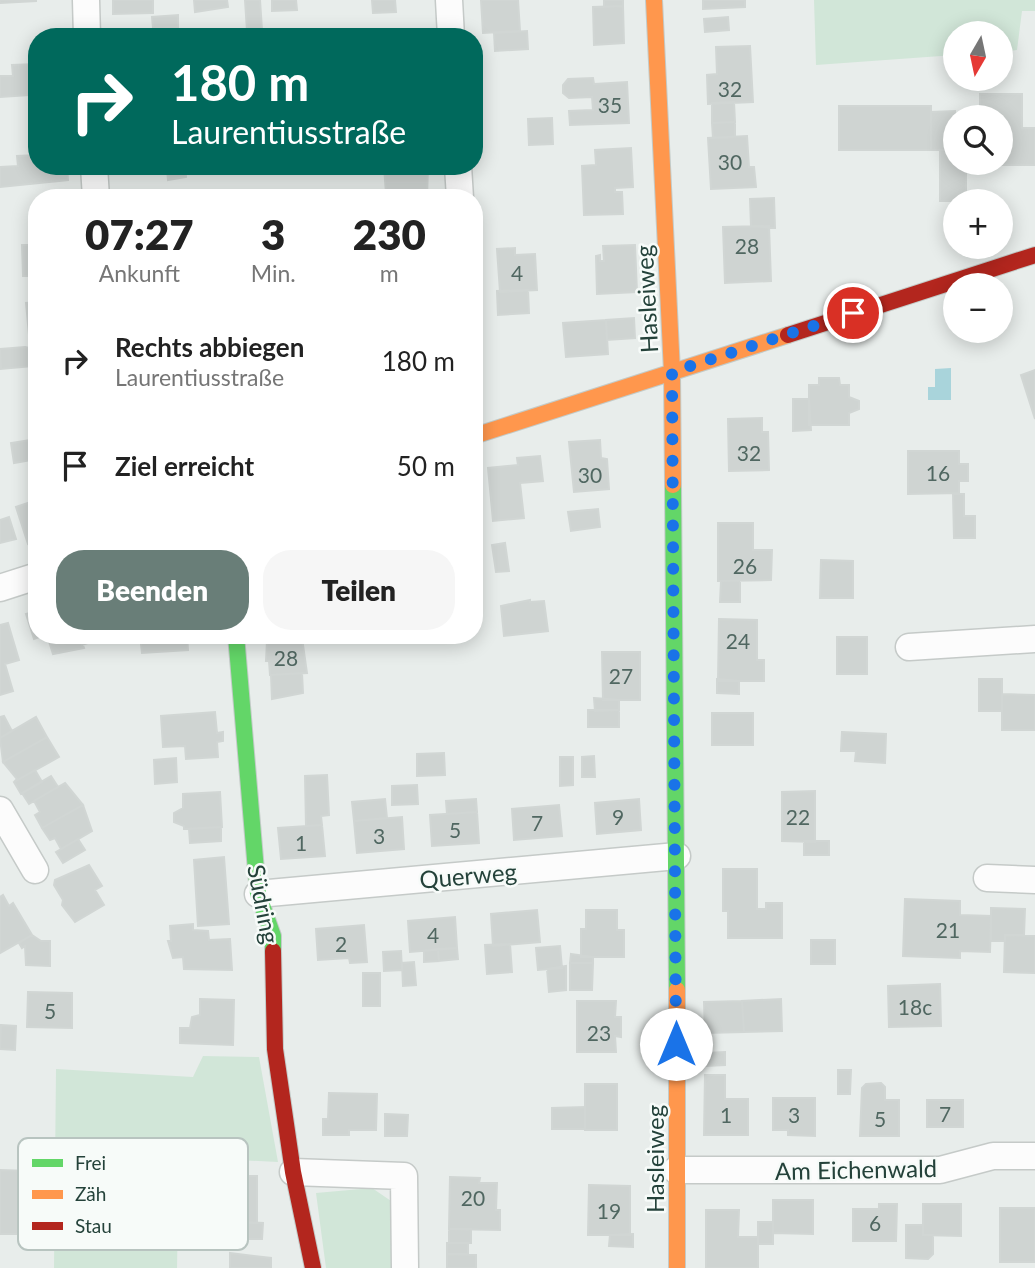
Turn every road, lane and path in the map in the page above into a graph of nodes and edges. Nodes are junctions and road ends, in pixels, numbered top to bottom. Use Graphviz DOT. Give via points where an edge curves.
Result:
graph roads {
  1 [pos="86,0"];
  2 [pos="449,0"];
  3 [pos="653,0"];
  4 [pos="88,28"];
  5 [pos="451,28"];
  6 [pos="1035,255"];
  7 [pos="672,372"];
  8 [pos="483,433"];
  9 [pos="28,579"];
  10 [pos="0,588"];
  11 [pos="1035,639"];
  12 [pos="237,644"];
  13 [pos="909,646"];
  14 [pos="0,810"];
  15 [pos="677,856"];
  16 [pos="35,870"];
  17 [pos="987,878"];
  18 [pos="1035,880"];
  19 [pos="258,894"];
  20 [pos="1035,1156"];
  21 [pos="676,1170"];
  22 [pos="293,1172"];
  23 [pos="313,1268"];
  24 [pos="405,1268"];
  25 [pos="677,1268"];
  1 -- 4 [label="street"];
  2 -- 5 [label="street"];
  3 -- 7 [label="street, Hasleiweg"];
  6 -- 7 [label="street"];
  7 -- 8 [label="street"];
  7 -- 15 [label="street, Hasleiweg"];
  9 -- 10 [label="street"];
  11 -- 13 [label="street"];
  12 -- 19 [label="street, Südring"];
  14 -- 16 [label="street"];
  15 -- 19 [label="street, Querweg"];
  15 -- 21 [label="street, Hasleiweg"];
  17 -- 18 [label="street"];
  19 -- 22 [label="street, Südring" via="273,936 275,1049"];
  20 -- 21 [label="street, Am Eichenwald" via="993,1156 940,1170"];
  21 -- 25 [label="street, Hasleiweg"];
  22 -- 23 [label="street, Südring"];
  22 -- 24 [label="street" via="404,1176"];
}
